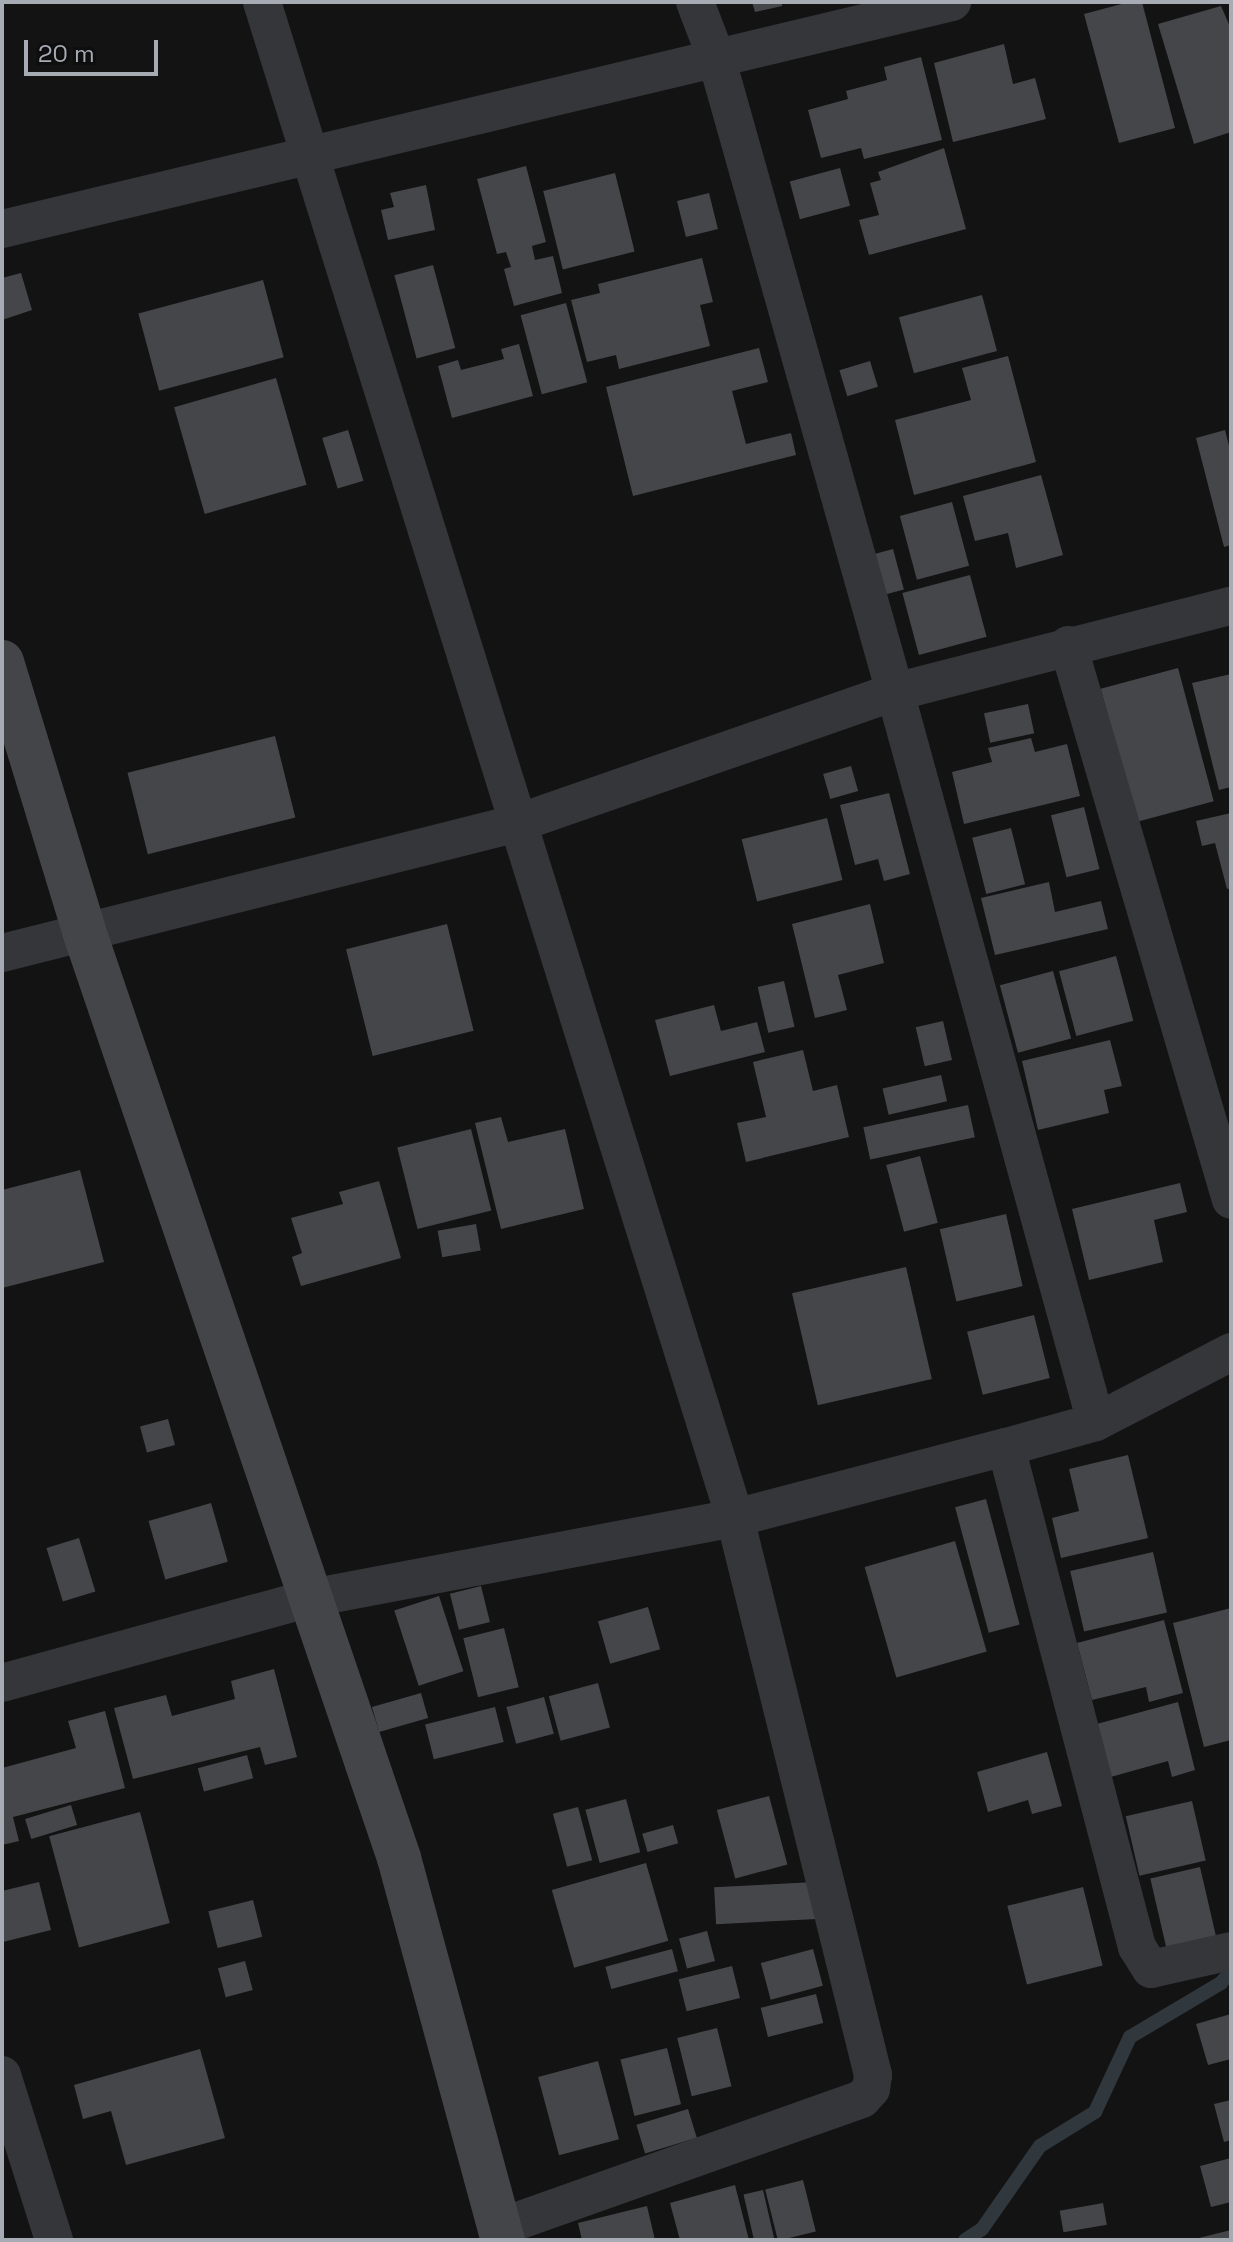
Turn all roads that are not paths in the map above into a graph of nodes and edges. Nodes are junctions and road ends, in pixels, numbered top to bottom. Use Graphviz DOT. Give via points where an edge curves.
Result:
graph roads {
  1 [pos="262,2"];
  2 [pos="695,2"];
  3 [pos="952,2"];
  4 [pos="716,57"];
  5 [pos="309,152"];
  6 [pos="2,229"];
  7 [pos="1231,606"];
  8 [pos="1068,645"];
  9 [pos="2,662"];
  10 [pos="895,692"];
  11 [pos="518,823"];
  12 [pos="84,931"];
  13 [pos="2,953"];
  14 [pos="1231,1200"];
  15 [pos="1231,1352"];
  16 [pos="1096,1422"];
  17 [pos="1006,1447"];
  18 [pos="735,1518"];
  19 [pos="311,1598"];
  20 [pos="2,1683"];
  21 [pos="1231,1951"];
  22 [pos="2,2075"];
  23 [pos="502,2234"];
  24 [pos="54,2240"];
  1 -- 5 [label="street"];
  2 -- 4 [label="street"];
  3 -- 4 [label="street"];
  4 -- 5 [label="street"];
  4 -- 10 [label="street"];
  5 -- 6 [label="street"];
  5 -- 11 [label="street"];
  7 -- 8 [label="street"];
  8 -- 10 [label="street"];
  8 -- 14 [label="street"];
  9 -- 12 [label="main road"];
  10 -- 11 [label="street"];
  10 -- 16 [label="street"];
  11 -- 12 [label="street"];
  11 -- 18 [label="street"];
  12 -- 13 [label="street"];
  12 -- 19 [label="main road"];
  15 -- 16 [label="street"];
  16 -- 17 [label="street"];
  17 -- 18 [label="street"];
  17 -- 21 [label="street" via="1137,1947 1151,1969"];
  18 -- 19 [label="street"];
  18 -- 23 [label="street" via="873,2075 871,2089 862,2099"];
  19 -- 20 [label="street"];
  19 -- 23 [label="main road" via="399,1858"];
  22 -- 24 [label="street"];
}
